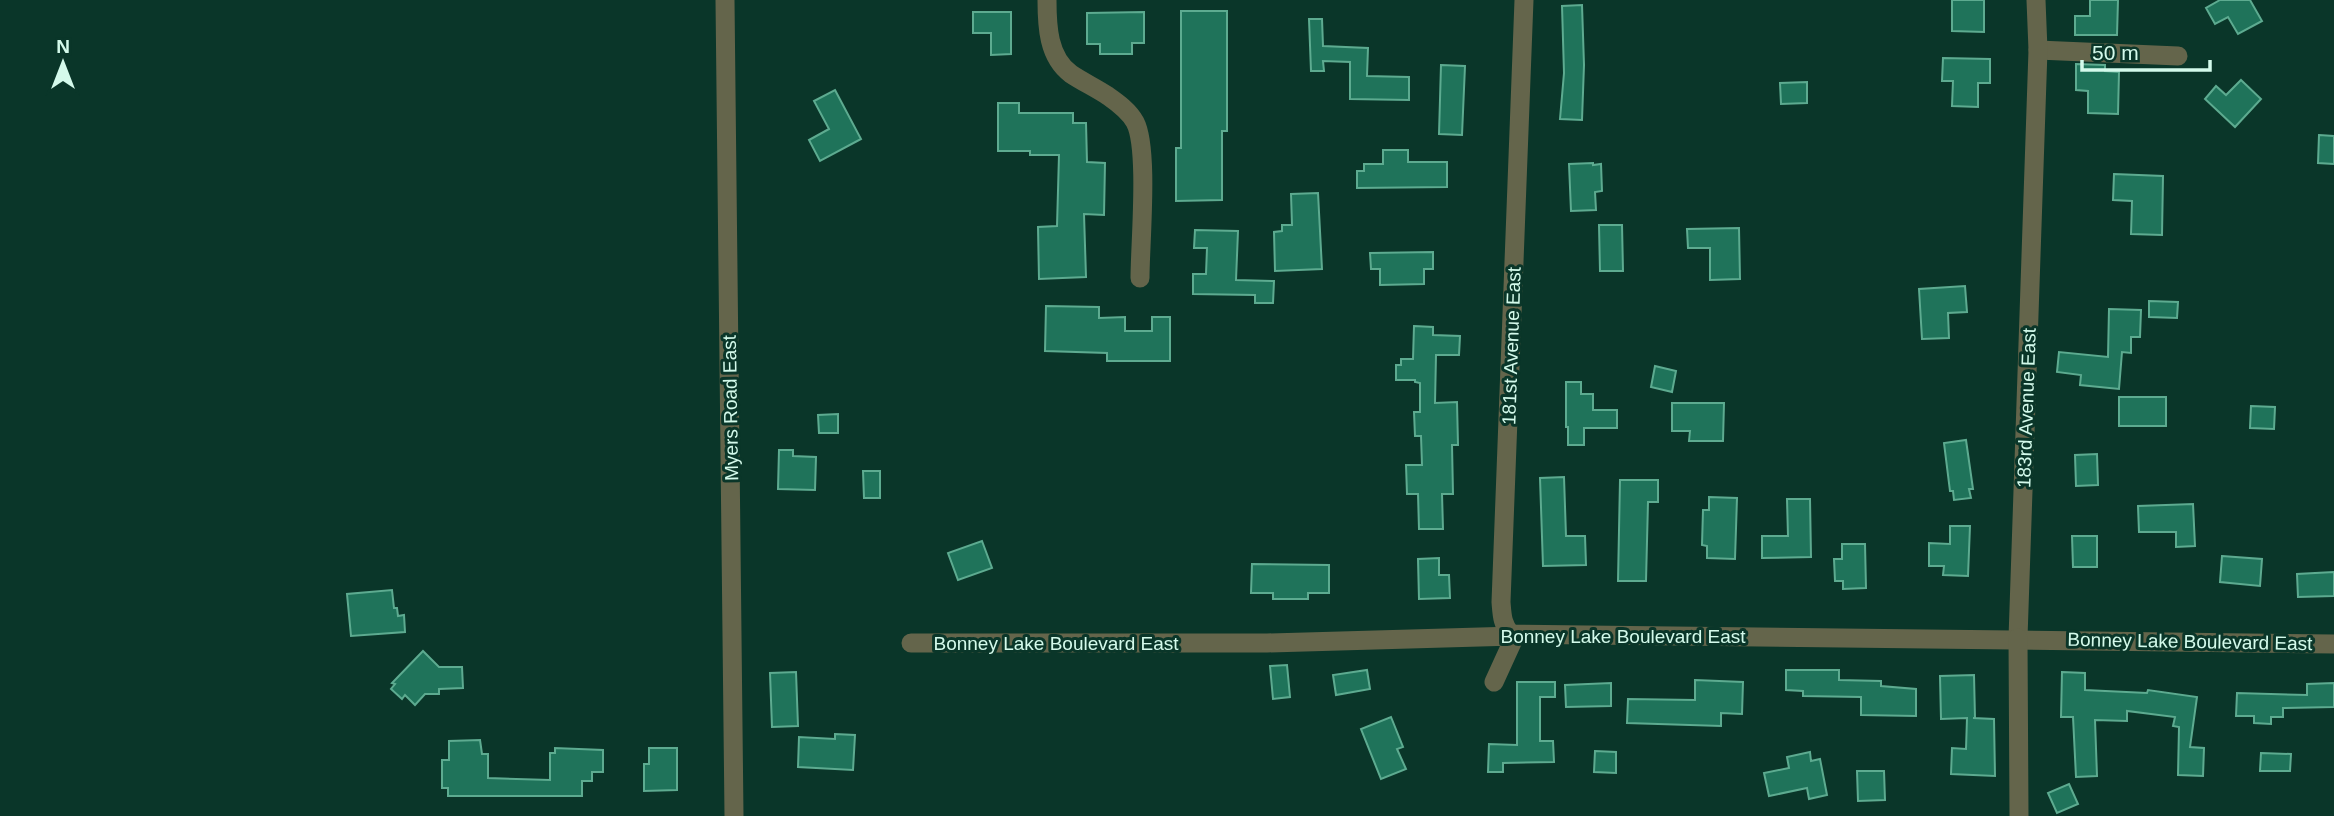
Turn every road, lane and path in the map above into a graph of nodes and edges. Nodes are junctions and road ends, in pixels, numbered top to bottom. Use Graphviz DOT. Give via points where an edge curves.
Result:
graph roads {
  1 [pos="725,0"];
  2 [pos="1047,0"];
  3 [pos="1524,0"];
  4 [pos="2036,0"];
  5 [pos="2038,50"];
  6 [pos="2178,56"];
  7 [pos="1140,278"];
  8 [pos="1515,636"];
  9 [pos="2018,638"];
  10 [pos="911,643"];
  11 [pos="2334,644"];
  12 [pos="1494,682"];
  13 [pos="734,816"];
  14 [pos="2019,816"];
  1 -- 13 [label="street, Myers Road East"];
  2 -- 7 [label="street" via="1048,31 1058,60 1071,74 1119,104 1138,131 1142,156"];
  3 -- 8 [label="street, 181st Avenue East" via="1501,602 1504,626"];
  4 -- 5 [label="street, 183rd Avenue East"];
  5 -- 6 [label="street"];
  5 -- 9 [label="street, 183rd Avenue East"];
  8 -- 9 [label="street, Bonney Lake Boulevard East"];
  8 -- 10 [label="street, Bonney Lake Boulevard East" via="1267,643"];
  8 -- 12 [label="street"];
  9 -- 11 [label="street, Bonney Lake Boulevard East"];
  9 -- 14 [label="street, 183rd Avenue East"];
}
